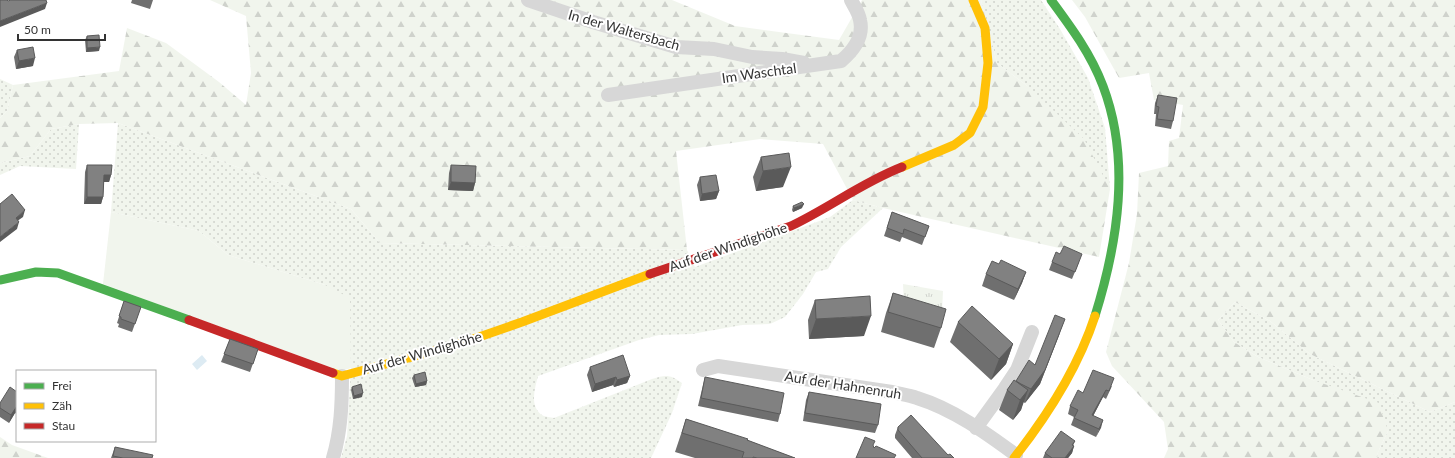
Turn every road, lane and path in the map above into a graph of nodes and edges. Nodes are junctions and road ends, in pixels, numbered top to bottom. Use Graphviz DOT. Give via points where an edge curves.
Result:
graph roads {
  1 [pos="528,0"];
  2 [pos="851,0"];
  3 [pos="972,0"];
  4 [pos="1051,0"];
  5 [pos="816,65"];
  6 [pos="608,95"];
  7 [pos="0,280"];
  8 [pos="1032,332"];
  9 [pos="703,370"];
  10 [pos="342,376"];
  11 [pos="976,428"];
  12 [pos="1015,457"];
  13 [pos="333,458"];
  1 -- 5 [label="street, In der Waltersbach" via="676,47 714,49 752,57"];
  2 -- 5 [label="street, Im Waschtal" via="860,18 857,42 850,54 841,61"];
  3 -- 10 [label="street, Auf der Windighöhe" via="985,28 988,63 983,107 970,133 954,145 886,173 791,226 652,273 463,342"];
  4 -- 12 [label="street" via="1092,64 1108,101 1118,155 1118,204 1112,254 1096,316 1087,339 1056,401"];
  5 -- 6 [label="street, Im Waschtal"];
  7 -- 10 [label="street, Auf der Windighöhe" via="34,272 58,273"];
  8 -- 11 [label="street" via="1017,370"];
  9 -- 11 [label="street, Auf der Hahnenruh" via="718,366 916,397"];
  10 -- 13 [label="street, Auf der Windighöhe" via="340,422"];
  11 -- 12 [label="street, Auf der Hahnenruh"];
}
